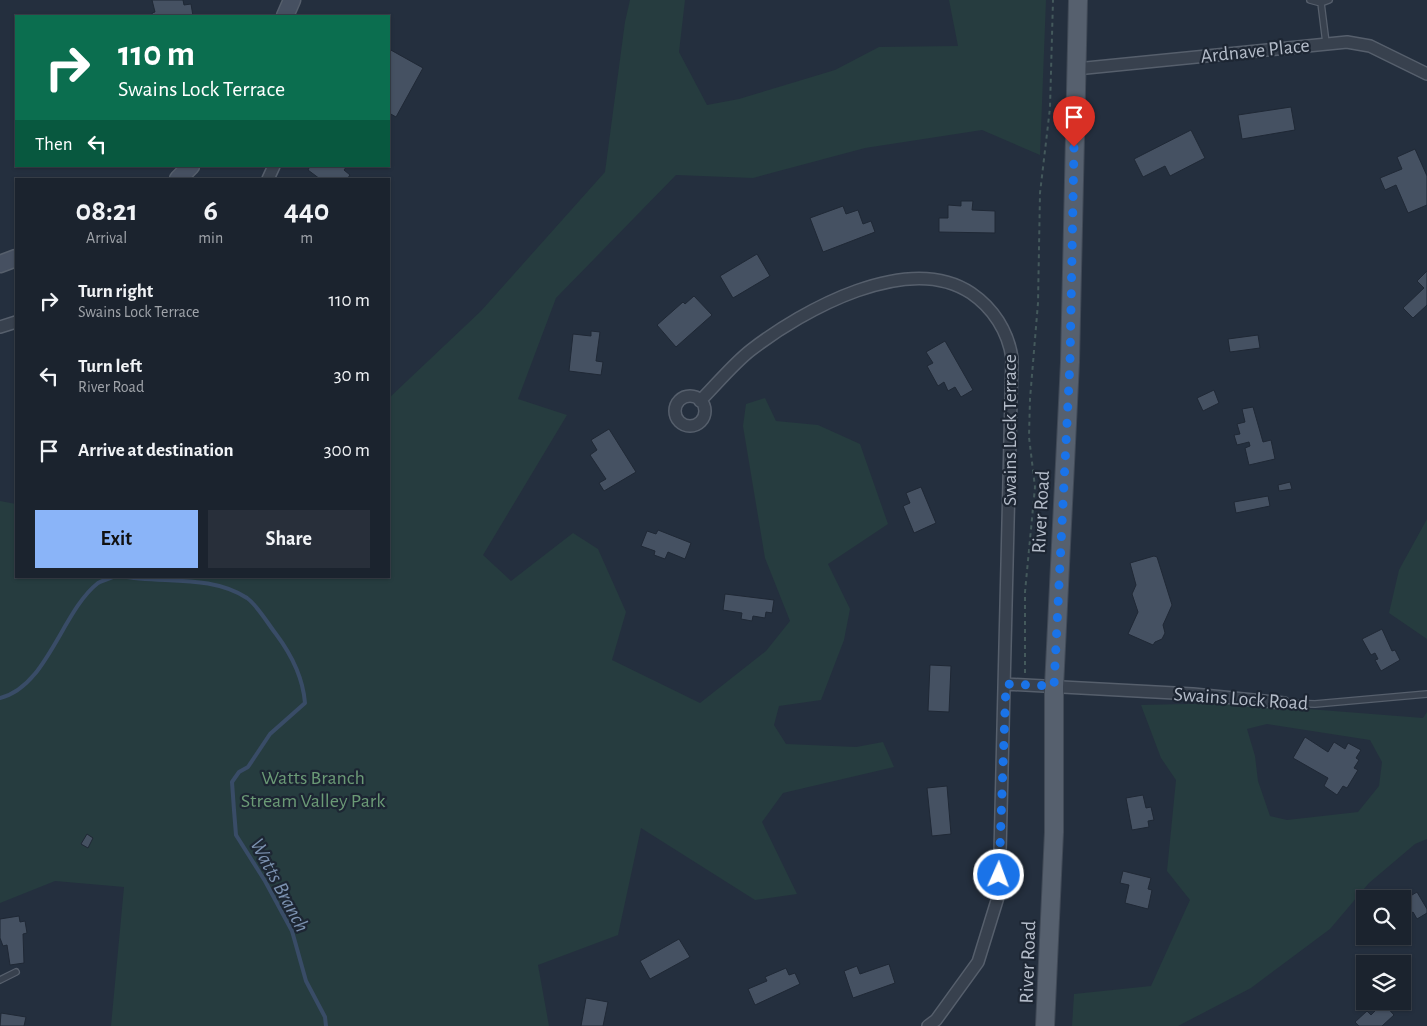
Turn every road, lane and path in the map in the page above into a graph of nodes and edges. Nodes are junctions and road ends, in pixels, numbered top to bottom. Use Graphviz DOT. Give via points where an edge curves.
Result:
graph roads {
  1 [pos="292,0"];
  2 [pos="1053,0"];
  3 [pos="1078,0"];
  4 [pos="1310,0"];
  5 [pos="1329,0"];
  6 [pos="1321,3"];
  7 [pos="285,15"];
  8 [pos="1326,43"];
  9 [pos="1076,69"];
  10 [pos="1427,74"];
  11 [pos="190,167"];
  12 [pos="179,178"];
  13 [pos="15,258"];
  14 [pos="0,264"];
  15 [pos="15,322"];
  16 [pos="0,327"];
  17 [pos="700,401"];
  18 [pos="1006,684"];
  19 [pos="1025,684"];
  20 [pos="1054,686"];
  21 [pos="1427,694"];
  22 [pos="1284,703"];
  23 [pos="16,972"];
  24 [pos="0,980"];
  25 [pos="928,1026"];
  26 [pos="1045,1026"];
  1 -- 7 [label="main road"];
  2 -- 19 [label="path" via="1050,108 1040,193 1038,311 1030,399 1029,437 1035,487 1024,616"];
  3 -- 9 [label="main road, River Road"];
  4 -- 6 [label="lane"];
  5 -- 6 [label="lane"];
  6 -- 8 [label="lane"];
  8 -- 9 [label="street, Ardnave Place"];
  8 -- 10 [label="street, Ardnave Place" via="1370,46"];
  9 -- 20 [label="main road, River Road" via="1070,362"];
  11 -- 12 [label="main road"];
  13 -- 14 [label="main road"];
  15 -- 16 [label="street"];
  17 -- 18 [label="street, Swains Lock Terrace" via="750,351 781,329 830,302 868,288 902,279 924,278 946,281 983,301 1005,333 1012,358"];
  18 -- 19 [label="street"];
  18 -- 25 [label="street, Swains Lock Terrace" via="999,894 978,962 936,1020"];
  19 -- 20 [label="street"];
  20 -- 22 [label="street, Swains Lock Road"];
  20 -- 26 [label="main road, River Road" via="1054,832"];
  21 -- 22 [label="lane, Swains Lock Road" via="1324,703"];
  23 -- 24 [label="lane"];
}
